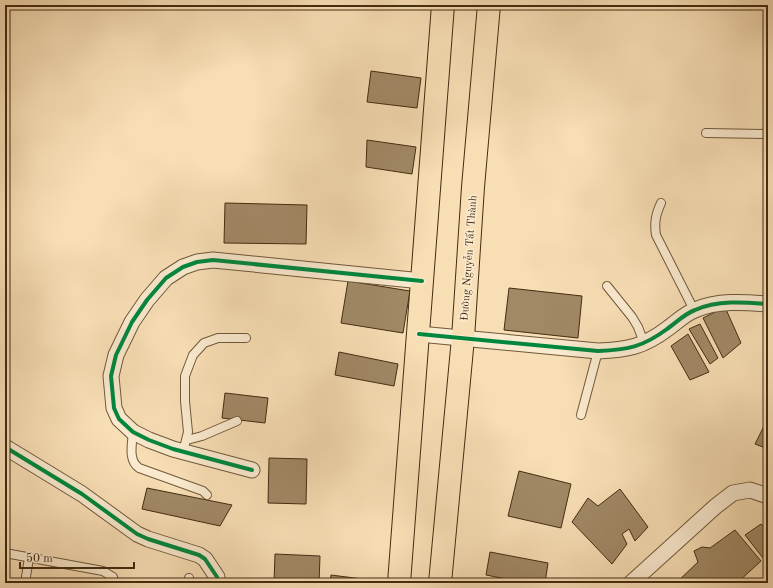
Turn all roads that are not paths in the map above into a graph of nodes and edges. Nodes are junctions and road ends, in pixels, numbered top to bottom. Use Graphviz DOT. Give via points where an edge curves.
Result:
graph roads {
  1 [pos="443,5"];
  2 [pos="489,5"];
  3 [pos="706,133"];
  4 [pos="768,134"];
  5 [pos="661,203"];
  6 [pos="422,281"];
  7 [pos="607,286"];
  8 [pos="768,304"];
  9 [pos="694,310"];
  10 [pos="419,334"];
  11 [pos="246,338"];
  12 [pos="463,338"];
  13 [pos="644,343"];
  14 [pos="598,351"];
  15 [pos="582,415"];
  16 [pos="237,421"];
  17 [pos="132,432"];
  18 [pos="185,446"];
  19 [pos="5,447"];
  20 [pos="252,470"];
  21 [pos="207,496"];
  22 [pos="768,496"];
  23 [pos="5,554"];
  24 [pos="30,558"];
  25 [pos="217,577"];
  26 [pos="25,583"];
  27 [pos="115,583"];
  28 [pos="399,583"];
  29 [pos="440,583"];
  30 [pos="631,583"];
  1 -- 6 [label="main road"];
  2 -- 12 [label="main road, Đường Nguyễn Tất Thành"];
  3 -- 4 [label="lane"];
  5 -- 9 [label="lane" via="654,225 656,235"];
  6 -- 10 [label="main road"];
  6 -- 17 [label="street" via="213,260 183,267 166,278 146,300 116,355 111,376 114,408 119,419"];
  7 -- 13 [label="lane" via="632,317"];
  8 -- 9 [label="street" via="731,302"];
  9 -- 13 [label="street"];
  10 -- 12 [label="street"];
  10 -- 28 [label="main road"];
  11 -- 18 [label="lane" via="218,338 204,343 193,355 185,376 188,432"];
  12 -- 14 [label="street"];
  12 -- 29 [label="main road, Đường Nguyễn Tất Thành"];
  13 -- 14 [label="street" via="632,348"];
  14 -- 15 [label="lane"];
  16 -- 18 [label="lane"];
  17 -- 18 [label="street" via="155,442"];
  17 -- 21 [label="lane" via="134,464 203,491"];
  18 -- 20 [label="street"];
  19 -- 25 [label="street" via="82,494 138,534 199,555 205,559"];
  22 -- 30 [label="street" via="750,490 734,493 716,506"];
  23 -- 24 [label="lane"];
  24 -- 26 [label="lane"];
  24 -- 27 [label="lane" via="103,571 113,577"];
}
